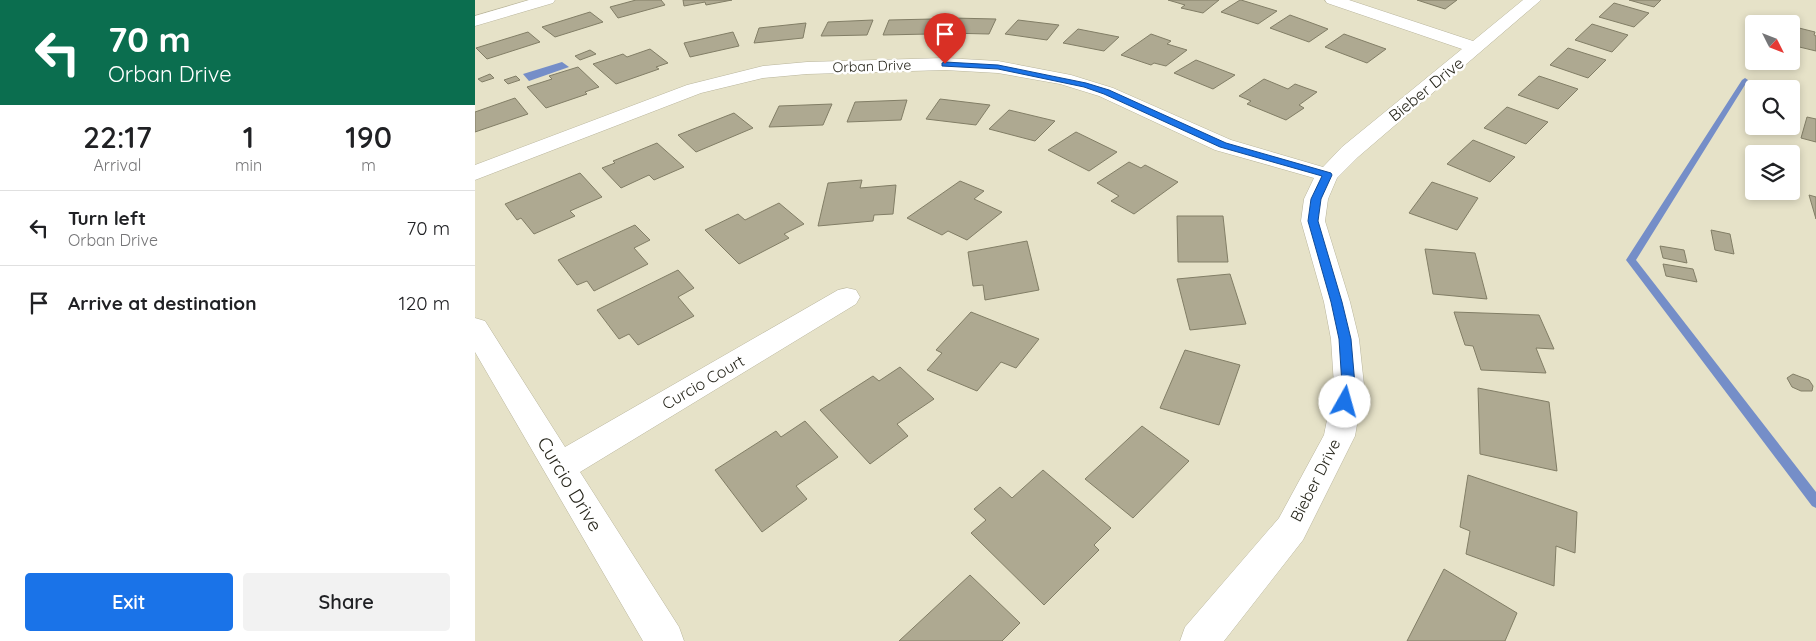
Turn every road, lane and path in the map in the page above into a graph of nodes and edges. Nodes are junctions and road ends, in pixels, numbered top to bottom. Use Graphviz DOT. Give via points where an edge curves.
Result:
graph roads {
  1 [pos="547,0"];
  2 [pos="1333,0"];
  3 [pos="1533,0"];
  4 [pos="475,21"];
  5 [pos="1476,48"];
  6 [pos="475,172"];
  7 [pos="1327,175"];
  8 [pos="847,297"];
  9 [pos="475,328"];
  10 [pos="560,467"];
  11 [pos="665,641"];
  12 [pos="1199,641"];
  1 -- 4 [label="street"];
  2 -- 5 [label="street"];
  3 -- 5 [label="street, Bieber Drive"];
  5 -- 7 [label="street, Bieber Drive" via="1350,152"];
  6 -- 7 [label="street, Orban Drive" via="695,89 731,79 807,68 945,64 998,67 1086,85 1223,145"];
  7 -- 12 [label="street, Bieber Drive" via="1316,199 1313,221 1345,339 1349,385 1339,436 1291,529"];
  8 -- 10 [label="street, Curcio Court"];
  9 -- 10 [label="street, Curcio Drive"];
  10 -- 11 [label="street, Curcio Drive"];
}
